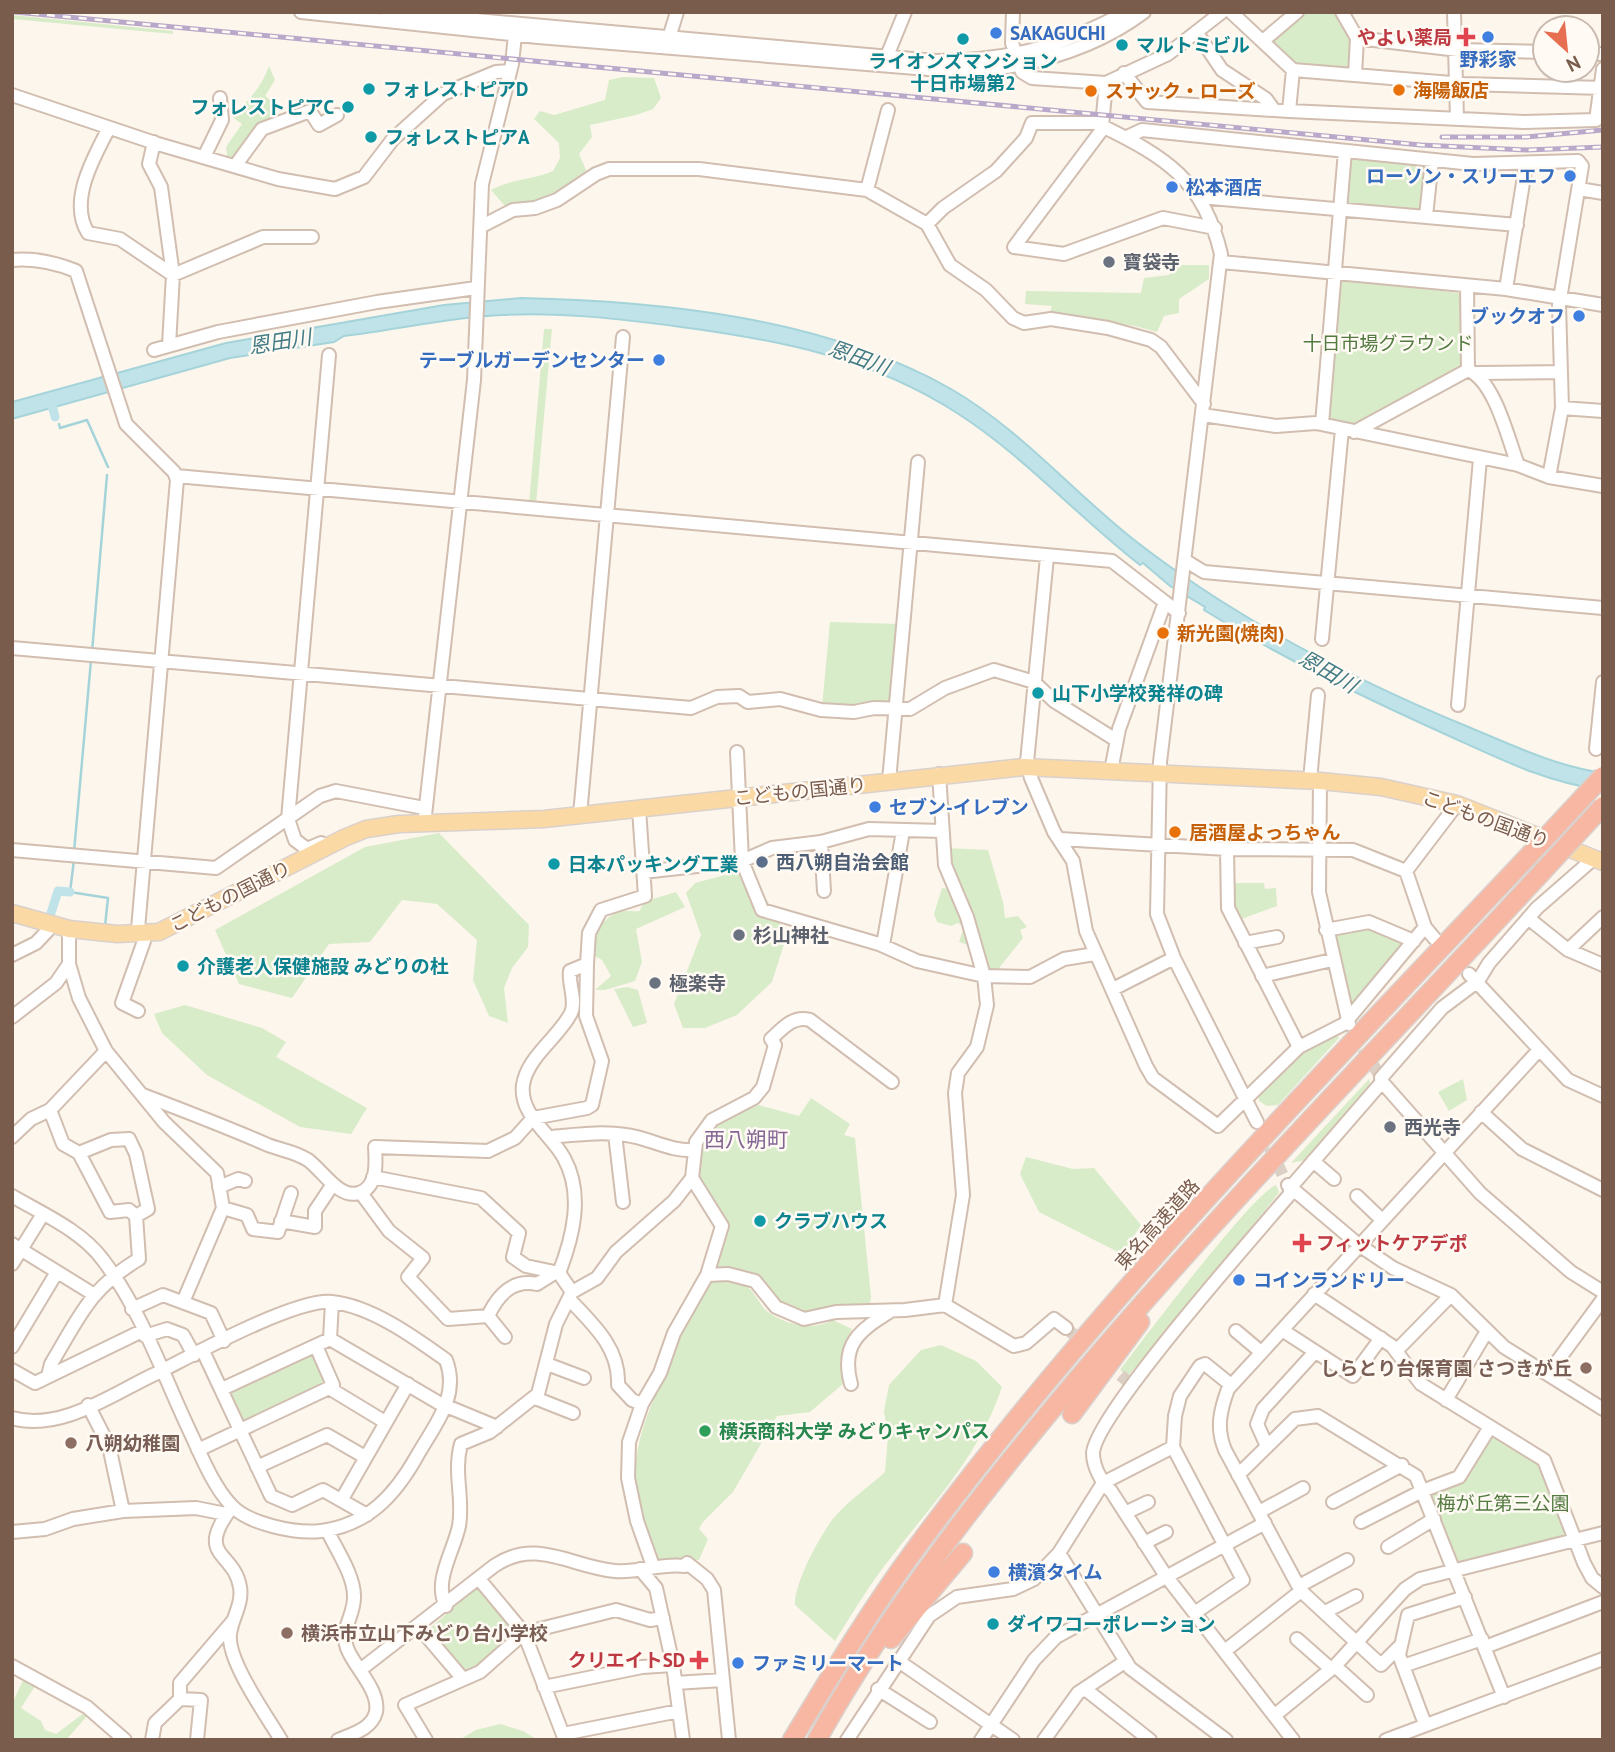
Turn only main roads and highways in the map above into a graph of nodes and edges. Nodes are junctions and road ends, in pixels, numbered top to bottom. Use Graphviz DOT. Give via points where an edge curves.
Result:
graph roads {
  1 [pos="1603,776"];
  2 [pos="1603,806"];
  3 [pos="1597,861"];
  4 [pos="12,913"];
  5 [pos="1217,1219"];
  6 [pos="1072,1414"];
  7 [pos="963,1553"];
  8 [pos="792,1740"];
  9 [pos="817,1740"];
  10 [pos="822,1740"];
  1 -- 8 [label="highway, 東名高速道路, bridge" via="1088,1333 915,1550"];
  2 -- 5 [label="highway, bridge"];
  3 -- 4 [label="main road, こどもの国通り" via="1457,804 1404,791 1315,780 1030,768 580,815 424,816 344,838 178,924 140,934 69,929"];
  5 -- 6 [label="highway"];
  5 -- 9 [label="highway" via="978,1501 886,1629"];
  7 -- 10 [label="highway" via="890,1641"];
}
